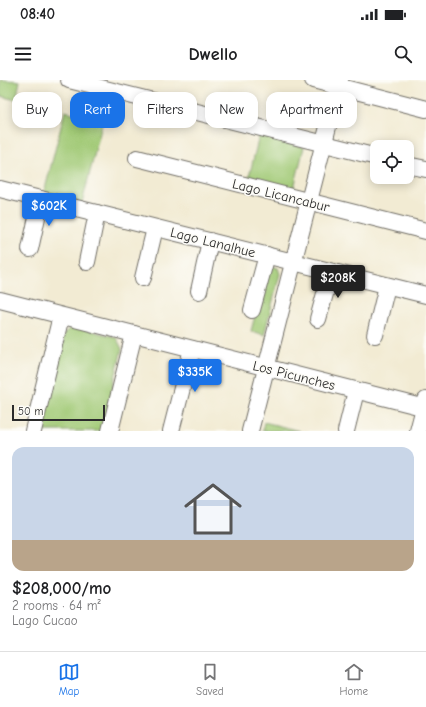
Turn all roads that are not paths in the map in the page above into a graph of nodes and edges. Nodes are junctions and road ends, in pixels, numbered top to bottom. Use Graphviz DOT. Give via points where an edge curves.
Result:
graph roads {
  1 [pos="69,80"];
  2 [pos="313,80"];
  3 [pos="339,83"];
  4 [pos="426,108"];
  5 [pos="323,144"];
  6 [pos="370,155"];
  7 [pos="136,158"];
  8 [pos="414,167"];
  9 [pos="426,170"];
  10 [pos="0,189"];
  11 [pos="41,199"];
  12 [pos="309,202"];
  13 [pos="97,213"];
  14 [pos="155,228"];
  15 [pos="426,231"];
  16 [pos="210,241"];
  17 [pos="30,248"];
  18 [pos="267,255"];
  19 [pos="87,262"];
  20 [pos="293,262"];
  21 [pos="330,272"];
  22 [pos="143,278"];
  23 [pos="387,286"];
  24 [pos="199,292"];
  25 [pos="426,295"];
  26 [pos="0,302"];
  27 [pos="252,310"];
  28 [pos="61,316"];
  29 [pos="318,319"];
  30 [pos="134,334"];
  31 [pos="375,335"];
  32 [pos="192,349"];
  33 [pos="266,368"];
  34 [pos="356,391"];
  35 [pos="425,405"];
  36 [pos="33,431"];
  37 [pos="110,431"];
  38 [pos="171,431"];
  39 [pos="250,431"];
  40 [pos="346,431"];
  41 [pos="418,431"];
  1 -- 5 [label="street"];
  2 -- 3 [label="street"];
  3 -- 4 [label="street"];
  3 -- 5 [label="street"];
  5 -- 6 [label="street"];
  5 -- 12 [label="street"];
  7 -- 12 [label="street, Lago Licancabur"];
  8 -- 9 [label="street"];
  10 -- 11 [label="street, Lago Lanalhue"];
  11 -- 13 [label="street, Lago Lanalhue"];
  11 -- 17 [label="street"];
  12 -- 15 [label="street, Lago Licancabur"];
  12 -- 20 [label="street"];
  13 -- 14 [label="street, Lago Lanalhue"];
  13 -- 19 [label="street"];
  14 -- 16 [label="street, Lago Lanalhue"];
  14 -- 22 [label="street"];
  16 -- 18 [label="street, Lago Lanalhue"];
  16 -- 24 [label="street"];
  18 -- 20 [label="street, Lago Lanalhue"];
  18 -- 27 [label="street"];
  20 -- 21 [label="street, Lago Lanalhue"];
  20 -- 33 [label="street"];
  21 -- 23 [label="street, Lago Lanalhue"];
  21 -- 29 [label="street"];
  23 -- 25 [label="street, Lago Lanalhue"];
  23 -- 31 [label="street"];
  26 -- 28 [label="street, Los Picunches"];
  28 -- 30 [label="street, Los Picunches"];
  28 -- 36 [label="street"];
  30 -- 32 [label="street, Los Picunches"];
  30 -- 37 [label="street"];
  32 -- 33 [label="street, Los Picunches"];
  32 -- 38 [label="street"];
  33 -- 34 [label="street, Los Picunches"];
  33 -- 39 [label="street"];
  34 -- 35 [label="street, Los Picunches"];
  34 -- 40 [label="street"];
  35 -- 41 [label="street"];
}
